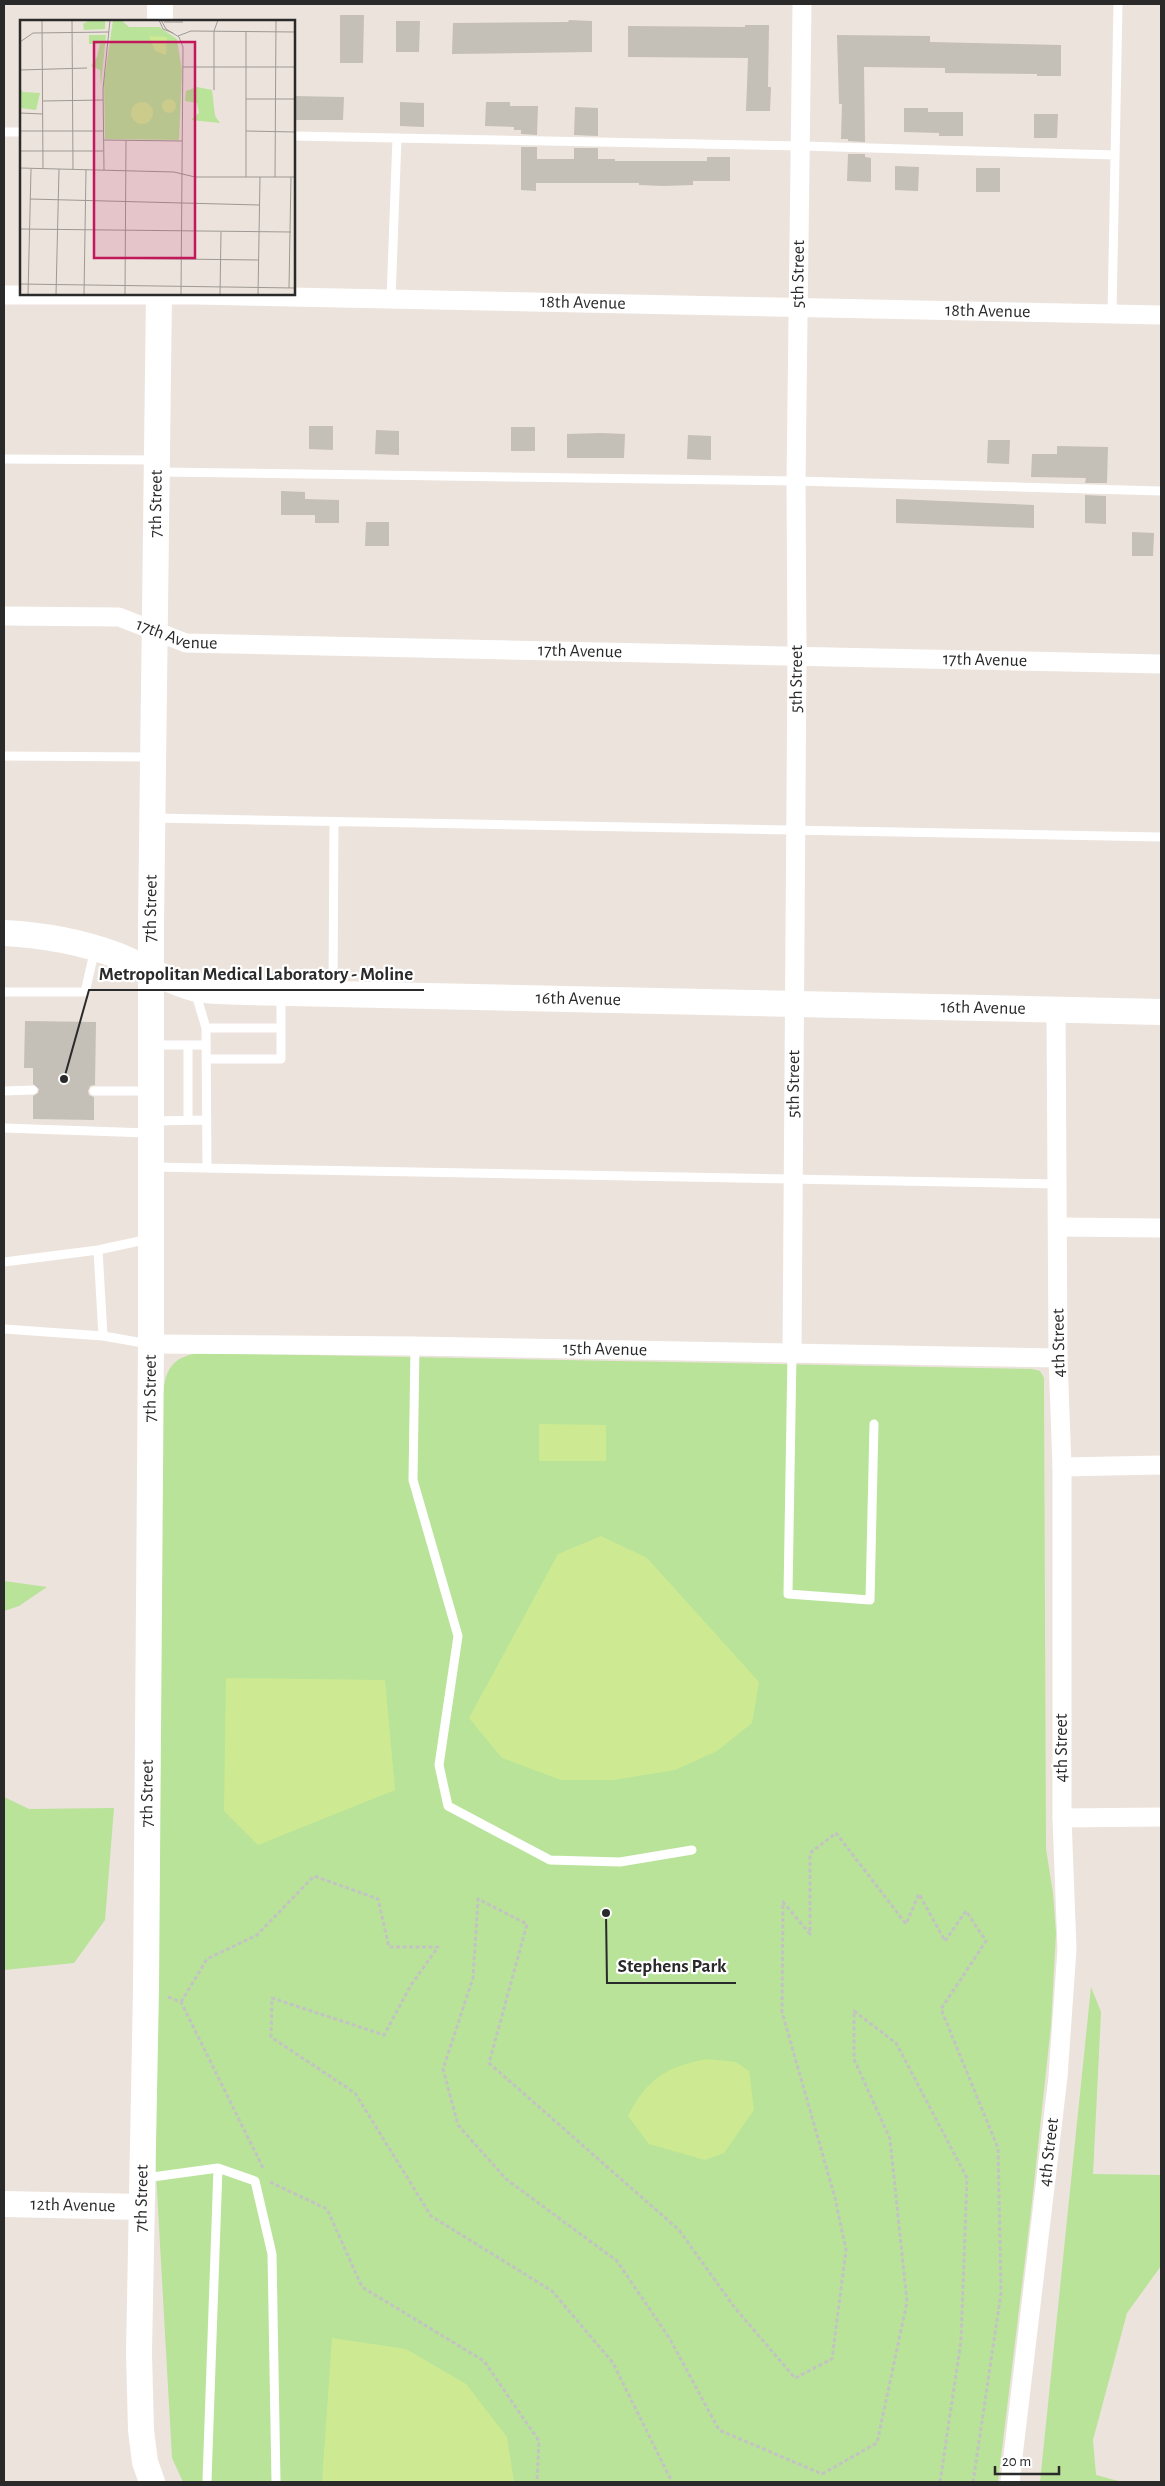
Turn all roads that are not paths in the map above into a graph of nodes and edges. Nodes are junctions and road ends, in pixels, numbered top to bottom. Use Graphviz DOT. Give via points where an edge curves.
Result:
graph roads {
  1 [pos="160,4"];
  2 [pos="802,4"];
  3 [pos="1118,4"];
  4 [pos="160,20"];
  5 [pos="4,132"];
  6 [pos="20,132"];
  7 [pos="295,136"];
  8 [pos="397,138"];
  9 [pos="802,146"];
  10 [pos="1116,155"];
  11 [pos="4,295"];
  12 [pos="159,295"];
  13 [pos="391,299"];
  14 [pos="799,308"];
  15 [pos="1112,314"];
  16 [pos="1161,315"];
  17 [pos="4,459"];
  18 [pos="157,466"];
  19 [pos="796,481"];
  20 [pos="1161,491"];
  21 [pos="4,616"];
  22 [pos="155,631"];
  23 [pos="797,655"];
  24 [pos="1161,664"];
  25 [pos="4,756"];
  26 [pos="153,757"];
  27 [pos="153,818"];
  28 [pos="334,822"];
  29 [pos="796,831"];
  30 [pos="1161,837"];
  31 [pos="4,933"];
  32 [pos="95,948"];
  33 [pos="151,972"];
  34 [pos="194,988"];
  35 [pos="4,992"];
  36 [pos="282,993"];
  37 [pos="333,994"];
  38 [pos="794,1002"];
  39 [pos="1056,1010"];
  40 [pos="1161,1012"];
  41 [pos="206,1028"];
  42 [pos="281,1028"];
  43 [pos="206,1044"];
  44 [pos="151,1045"];
  45 [pos="188,1045"];
  46 [pos="208,1059"];
  47 [pos="33,1090"];
  48 [pos="4,1091"];
  49 [pos="94,1091"];
  50 [pos="152,1092"];
  51 [pos="188,1120"];
  52 [pos="207,1120"];
  53 [pos="152,1127"];
  54 [pos="4,1128"];
  55 [pos="151,1167"];
  56 [pos="208,1168"];
  57 [pos="793,1179"];
  58 [pos="1058,1184"];
  59 [pos="1058,1227"];
  60 [pos="1161,1228"];
  61 [pos="151,1239"];
  62 [pos="98,1250"];
  63 [pos="4,1262"];
  64 [pos="4,1329"];
  65 [pos="103,1336"];
  66 [pos="151,1344"];
  67 [pos="415,1346"];
  68 [pos="792,1354"];
  69 [pos="1058,1358"];
  70 [pos="874,1424"];
  71 [pos="1161,1465"];
  72 [pos="1062,1466"];
  73 [pos="1161,1817"];
  74 [pos="1062,1818"];
  75 [pos="692,1850"];
  76 [pos="218,2168"];
  77 [pos="142,2178"];
  78 [pos="4,2204"];
  79 [pos="141,2207"];
  80 [pos="207,2480"];
  81 [pos="152,2482"];
  82 [pos="276,2482"];
  83 [pos="1010,2482"];
  1 -- 4 [label="street"];
  2 -- 9 [label="street, 5th Street"];
  3 -- 10 [label="lane"];
  5 -- 6 [label="lane"];
  7 -- 8 [label="lane"];
  8 -- 9 [label="lane"];
  8 -- 13 [label="lane"];
  9 -- 10 [label="lane"];
  9 -- 14 [label="street, 5th Street"];
  10 -- 15 [label="lane"];
  11 -- 12 [label="street, 18th Avenue"];
  12 -- 13 [label="street, 18th Avenue"];
  12 -- 18 [label="street, 7th Street"];
  13 -- 14 [label="street, 18th Avenue"];
  14 -- 15 [label="street, 18th Avenue"];
  14 -- 19 [label="street, 5th Street"];
  15 -- 16 [label="street, 18th Avenue"];
  17 -- 18 [label="lane"];
  18 -- 19 [label="lane"];
  18 -- 22 [label="street, 7th Street"];
  19 -- 20 [label="lane"];
  19 -- 23 [label="street, 5th Street"];
  21 -- 22 [label="street, 17th Avenue" via="119,617"];
  22 -- 23 [label="street, 17th Avenue" via="186,643"];
  22 -- 26 [label="street, 7th Street"];
  23 -- 24 [label="street, 17th Avenue"];
  23 -- 29 [label="street, 5th Street"];
  25 -- 26 [label="lane"];
  26 -- 27 [label="street, 7th Street"];
  27 -- 28 [label="lane"];
  27 -- 33 [label="street, 7th Street"];
  28 -- 29 [label="lane"];
  28 -- 37 [label="lane"];
  29 -- 30 [label="lane"];
  29 -- 38 [label="street, 5th Street"];
  31 -- 32 [label="street, 16th Avenue" via="45,935"];
  32 -- 33 [label="street, 16th Avenue"];
  32 -- 35 [label="lane" via="85,992"];
  33 -- 34 [label="street, 16th Avenue"];
  33 -- 44 [label="street, 7th Street"];
  34 -- 36 [label="street, 16th Avenue"];
  34 -- 41 [label="lane"];
  36 -- 37 [label="street, 16th Avenue"];
  36 -- 42 [label="lane"];
  37 -- 38 [label="street, 16th Avenue"];
  38 -- 39 [label="street, 16th Avenue"];
  38 -- 57 [label="street, 5th Street"];
  39 -- 40 [label="street, 16th Avenue"];
  39 -- 58 [label="street, 4th Street"];
  41 -- 42 [label="lane"];
  41 -- 43 [label="lane"];
  42 -- 46 [label="lane" via="281,1059"];
  43 -- 45 [label="lane"];
  43 -- 46 [label="lane"];
  44 -- 45 [label="lane"];
  44 -- 50 [label="street, 7th Street"];
  45 -- 51 [label="lane"];
  46 -- 52 [label="lane"];
  47 -- 48 [label="lane"];
  49 -- 50 [label="lane"];
  50 -- 53 [label="street, 7th Street"];
  51 -- 52 [label="lane"];
  51 -- 53 [label="lane"];
  52 -- 56 [label="lane"];
  53 -- 54 [label="lane"];
  53 -- 55 [label="street, 7th Street"];
  55 -- 56 [label="lane"];
  55 -- 61 [label="street, 7th Street"];
  56 -- 57 [label="lane"];
  57 -- 58 [label="lane"];
  57 -- 68 [label="street, 5th Street"];
  58 -- 59 [label="street, 4th Street"];
  59 -- 60 [label="street"];
  59 -- 69 [label="street, 4th Street"];
  61 -- 62 [label="lane"];
  61 -- 66 [label="street, 7th Street"];
  62 -- 63 [label="lane"];
  62 -- 65 [label="lane"];
  64 -- 65 [label="lane"];
  65 -- 66 [label="lane"];
  66 -- 67 [label="street, 15th Avenue"];
  66 -- 77 [label="street, 7th Street"];
  67 -- 68 [label="street, 15th Avenue"];
  67 -- 75 [label="lane" via="413,1480 458,1636 439,1765 448,1806 550,1860 620,1862"];
  68 -- 69 [label="street, 15th Avenue"];
  68 -- 70 [label="lane" via="788,1594 870,1600"];
  69 -- 72 [label="street, 4th Street"];
  71 -- 72 [label="street"];
  72 -- 74 [label="street, 4th Street"];
  73 -- 74 [label="street"];
  74 -- 83 [label="street, 4th Street" via="1067,1949 1063,2026"];
  76 -- 77 [label="lane"];
  76 -- 80 [label="lane"];
  76 -- 82 [label="lane" via="256,2181 272,2254"];
  77 -- 79 [label="street, 7th Street"];
  78 -- 79 [label="street, 12th Avenue"];
  79 -- 81 [label="street, 7th Street" via="141,2430 145,2462"];
}
